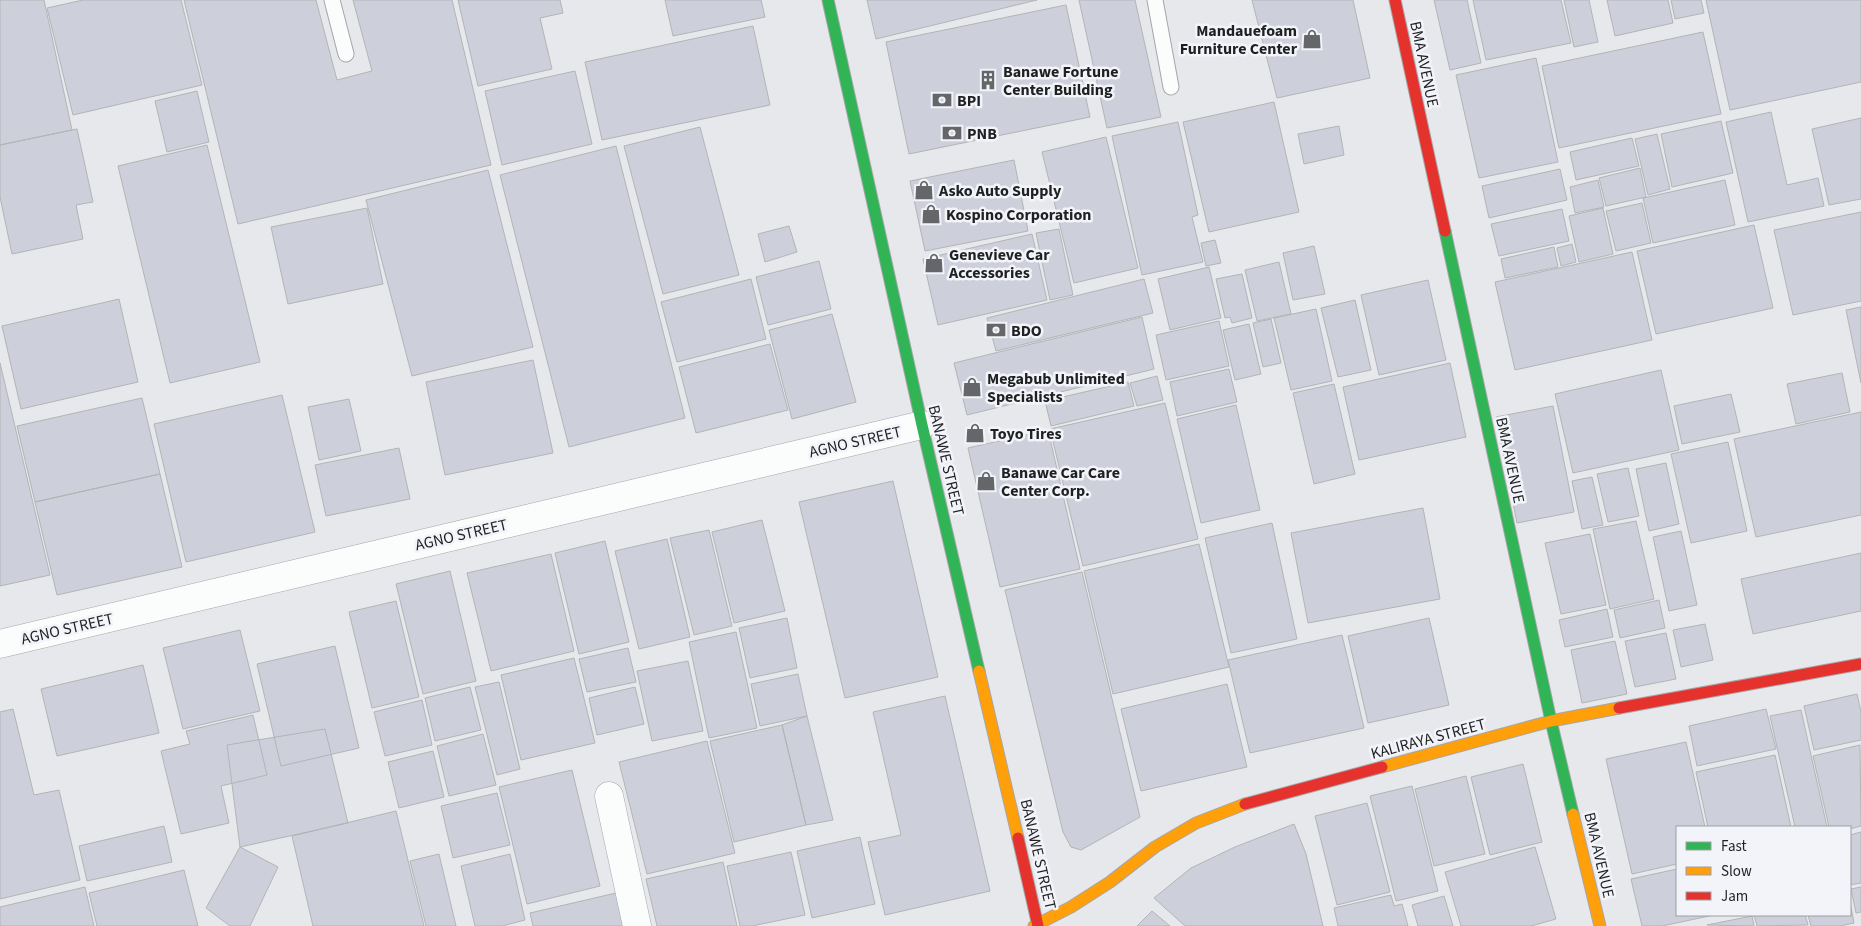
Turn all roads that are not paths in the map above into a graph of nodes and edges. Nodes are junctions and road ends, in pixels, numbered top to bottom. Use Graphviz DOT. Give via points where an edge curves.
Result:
graph roads {
  1 [pos="332,0"];
  2 [pos="828,0"];
  3 [pos="1155,0"];
  4 [pos="1395,0"];
  5 [pos="346,54"];
  6 [pos="1171,87"];
  7 [pos="922,425"];
  8 [pos="0,644"];
  9 [pos="1861,664"];
  10 [pos="1551,721"];
  11 [pos="609,796"];
  12 [pos="637,926"];
  13 [pos="1037,926"];
  14 [pos="1600,926"];
  1 -- 5 [label="lane"];
  2 -- 7 [label="street, BANAWE STREET"];
  3 -- 6 [label="lane"];
  4 -- 10 [label="street, BMA AVENUE"];
  7 -- 8 [label="street, AGNO STREET"];
  7 -- 13 [label="street, BANAWE STREET"];
  9 -- 10 [label="street, KALIRAYA STREET"];
  10 -- 13 [label="street, KALIRAYA STREET" via="1245,804 1204,820 1155,848 1110,882"];
  10 -- 14 [label="street, BMA AVENUE"];
  11 -- 12 [label="street"];
}
